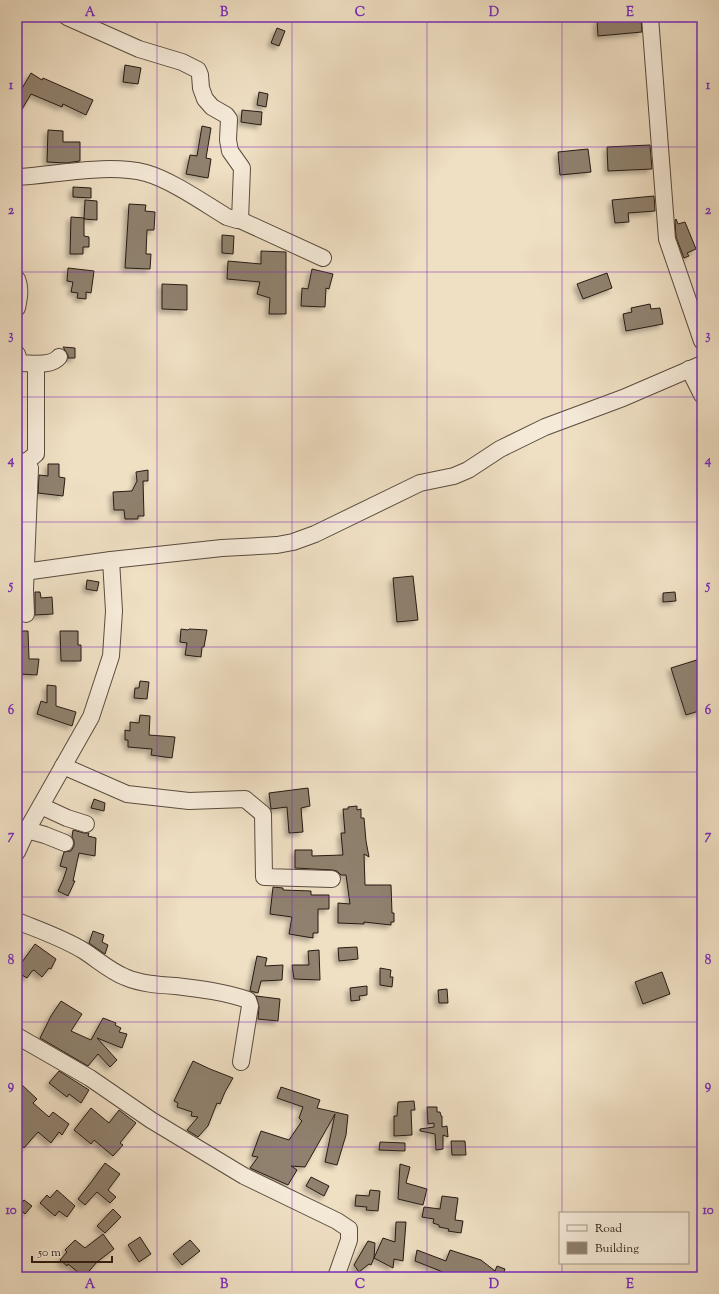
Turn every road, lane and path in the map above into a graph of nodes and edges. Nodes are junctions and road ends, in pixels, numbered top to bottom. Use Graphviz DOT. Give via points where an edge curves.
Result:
graph roads {
  1 [pos="67,17"];
  2 [pos="650,17"];
  3 [pos="17,177"];
  4 [pos="240,220"];
  5 [pos="323,258"];
  6 [pos="17,279"];
  7 [pos="17,308"];
  8 [pos="702,341"];
  9 [pos="17,354"];
  10 [pos="59,357"];
  11 [pos="36,364"];
  12 [pos="696,366"];
  13 [pos="702,396"];
  14 [pos="21,462"];
  15 [pos="111,560"];
  16 [pos="22,573"];
  17 [pos="26,614"];
  18 [pos="63,766"];
  19 [pos="41,806"];
  20 [pos="86,824"];
  21 [pos="22,829"];
  22 [pos="64,843"];
  23 [pos="17,852"];
  24 [pos="332,879"];
  25 [pos="17,921"];
  26 [pos="17,1036"];
  27 [pos="241,1062"];
  28 [pos="336,1277"];
  1 -- 4 [label="street" via="139,49 182,62 198,70 205,99 229,119 230,150 242,168"];
  2 -- 8 [label="street" via="666,239"];
  3 -- 4 [label="street" via="132,170 168,183 227,217"];
  4 -- 5 [label="street"];
  6 -- 7 [label="street" via="20,285"];
  9 -- 11 [label="street" via="20,363"];
  10 -- 11 [label="street" via="55,362"];
  11 -- 14 [label="street" via="36,454"];
  12 -- 13 [label="street"];
  12 -- 15 [label="street" via="624,398 545,427 468,470 454,476 420,483 300,539 277,545"];
  14 -- 16 [label="street" via="30,468"];
  15 -- 16 [label="street"];
  15 -- 18 [label="street" via="114,611 111,656 91,717"];
  16 -- 17 [label="street"];
  18 -- 19 [label="street"];
  18 -- 24 [label="street" via="127,794 189,801 245,799 263,814 264,877"];
  19 -- 20 [label="street"];
  19 -- 21 [label="street"];
  21 -- 22 [label="street"];
  21 -- 23 [label="street"];
  25 -- 27 [label="street" via="70,944 126,978 151,984 209,990 248,1000 250,1006"];
  26 -- 28 [label="street" via="90,1078 151,1120 244,1176 349,1229 349,1240"];
}
